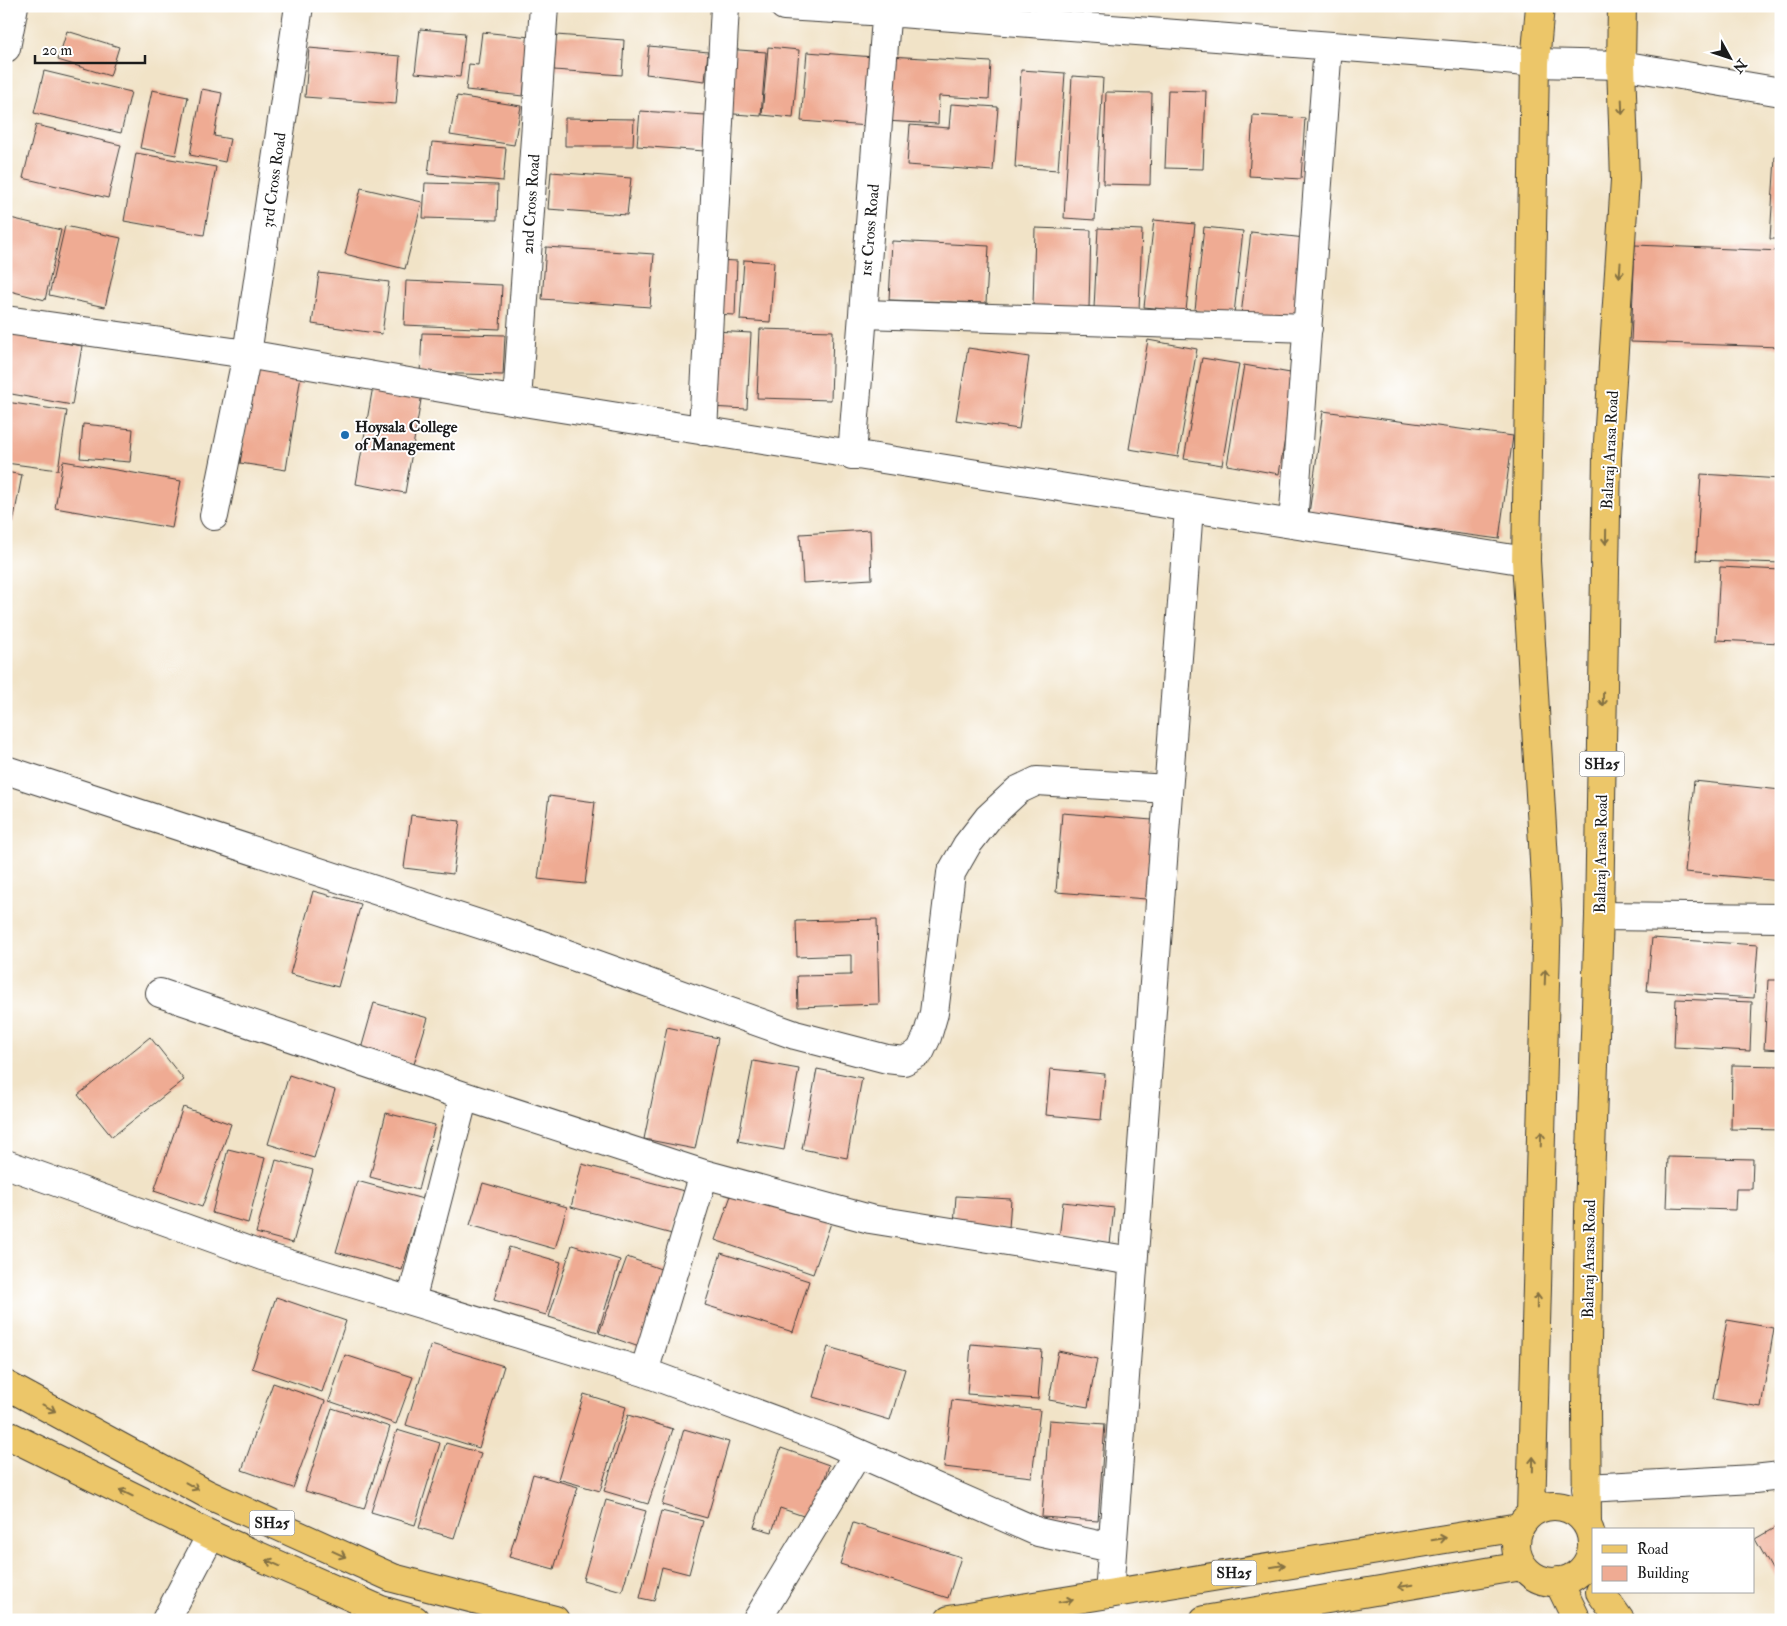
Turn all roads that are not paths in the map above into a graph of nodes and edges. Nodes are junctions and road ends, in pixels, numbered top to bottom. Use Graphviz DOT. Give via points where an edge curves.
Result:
graph roads {
  1 [pos="14,6"];
  2 [pos="299,6"];
  3 [pos="544,6"];
  4 [pos="725,6"];
  5 [pos="784,6"];
  6 [pos="1540,6"];
  7 [pos="1622,6"];
  8 [pos="887,9"];
  9 [pos="1328,46"];
  10 [pos="6,48"];
  11 [pos="1535,63"];
  12 [pos="1621,65"];
  13 [pos="1781,92"];
  14 [pos="863,314"];
  15 [pos="6,320"];
  16 [pos="1308,328"];
  17 [pos="247,354"];
  18 [pos="517,402"];
  19 [pos="703,431"];
  20 [pos="852,454"];
  21 [pos="1189,508"];
  22 [pos="214,516"];
  23 [pos="1293,524"];
  24 [pos="1526,561"];
  25 [pos="6,770"];
  26 [pos="1168,790"];
  27 [pos="1599,916"];
  28 [pos="1781,918"];
  29 [pos="160,993"];
  30 [pos="464,1096"];
  31 [pos="6,1164"];
  32 [pos="704,1174"];
  33 [pos="1133,1261"];
  34 [pos="411,1301"];
  35 [pos="644,1372"];
  36 [pos="6,1385"];
  37 [pos="6,1434"];
  38 [pos="858,1453"];
  39 [pos="1781,1476"];
  40 [pos="1586,1488"];
  41 [pos="1525,1520"];
  42 [pos="1586,1523"];
  43 [pos="210,1535"];
  44 [pos="1112,1548"];
  45 [pos="1522,1566"];
  46 [pos="1588,1577"];
  47 [pos="1558,1581"];
  48 [pos="1109,1594"];
  49 [pos="1601,1594"];
  50 [pos="166,1620"];
  51 [pos="415,1620"];
  52 [pos="555,1620"];
  53 [pos="757,1620"];
  54 [pos="949,1620"];
  55 [pos="1204,1620"];
  56 [pos="1557,1620"];
  57 [pos="1577,1620"];
  58 [pos="1620,1620"];
  1 -- 10 [label="street"];
  2 -- 17 [label="street, 3rd Cross Road"];
  3 -- 18 [label="street, 2nd Cross Road"];
  4 -- 19 [label="street"];
  5 -- 8 [label="street"];
  6 -- 11 [label="main road"];
  7 -- 12 [label="main road, Balaraj Arasa Road / SH25"];
  8 -- 9 [label="street"];
  8 -- 14 [label="street, 1st Cross Road"];
  9 -- 11 [label="street"];
  9 -- 16 [label="street"];
  11 -- 12 [label="street"];
  11 -- 24 [label="main road"];
  12 -- 13 [label="street"];
  12 -- 27 [label="main road, Balaraj Arasa Road / SH25, one-way" via="1625,180 1607,457"];
  14 -- 16 [label="street"];
  14 -- 20 [label="street, 1st Cross Road"];
  15 -- 17 [label="street"];
  16 -- 23 [label="street"];
  17 -- 18 [label="street"];
  17 -- 22 [label="street, 3rd Cross Road"];
  18 -- 19 [label="street"];
  19 -- 20 [label="street"];
  20 -- 21 [label="street"];
  21 -- 23 [label="street"];
  21 -- 26 [label="street"];
  23 -- 24 [label="street"];
  41 -- 24 [label="main road, one-way" via="1547,910"];
  25 -- 26 [label="street" via="525,939 795,1035 904,1061 920,1052 934,1013 951,873 988,818 1018,790 1037,780"];
  26 -- 33 [label="street"];
  27 -- 28 [label="street"];
  27 -- 40 [label="main road, Balaraj Arasa Road / SH25" via="1589,1221"];
  29 -- 30 [label="street"];
  30 -- 32 [label="street"];
  30 -- 34 [label="street"];
  31 -- 34 [label="street" via="263,1256"];
  32 -- 33 [label="street" via="870,1219"];
  32 -- 35 [label="street"];
  33 -- 44 [label="street"];
  34 -- 35 [label="street"];
  35 -- 38 [label="street"];
  36 -- 52 [label="main road, SH25, one-way" via="207,1494 393,1578"];
  43 -- 37 [label="main road, SH25, one-way"];
  38 -- 44 [label="street" via="1038,1532"];
  38 -- 53 [label="street"];
  39 -- 40 [label="street"];
  40 -- 42 [label="main road, Balaraj Arasa Road / SH25"];
  41 -- 42 [label="main road, SH25" via="1544,1506 1557,1505 1570,1509"];
  41 -- 45 [label="main road" via="1515,1540 1516,1554"];
  48 -- 41 [label="main road, SH25, one-way"];
  42 -- 46 [label="main road, SH25" via="1592,1549"];
  43 -- 50 [label="street"];
  51 -- 43 [label="main road, SH25, one-way" via="381,1610"];
  44 -- 48 [label="street"];
  45 -- 47 [label="main road" via="1538,1579"];
  45 -- 55 [label="main road, one-way"];
  46 -- 47 [label="main road, SH25"];
  47 -- 56 [label="main road"];
  47 -- 57 [label="main road"];
  54 -- 48 [label="main road, SH25, one-way"];
  49 -- 58 [label="main road"];
}
